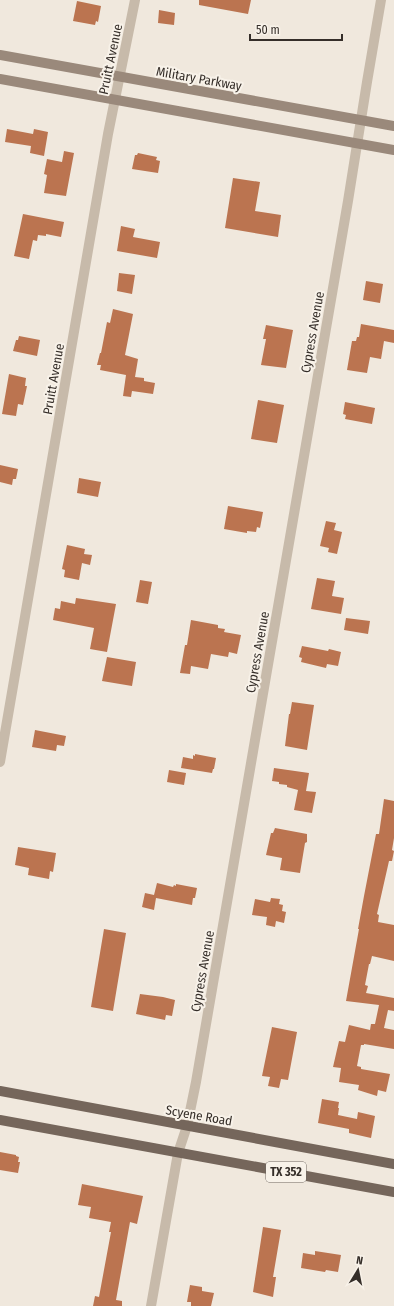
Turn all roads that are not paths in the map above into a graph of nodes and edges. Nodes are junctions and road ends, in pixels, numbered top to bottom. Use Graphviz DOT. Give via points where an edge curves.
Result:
graph roads {
  1 [pos="135,0"];
  2 [pos="381,0"];
  3 [pos="0,55"];
  4 [pos="119,77"];
  5 [pos="0,80"];
  6 [pos="115,99"];
  7 [pos="361,120"];
  8 [pos="394,126"];
  9 [pos="358,144"];
  10 [pos="394,150"];
  11 [pos="0,762"];
  12 [pos="0,1091"];
  13 [pos="0,1120"];
  14 [pos="187,1126"];
  15 [pos="178,1152"];
  16 [pos="394,1164"];
  17 [pos="394,1192"];
  18 [pos="151,1306"];
  1 -- 4 [label="street, Pruitt Avenue"];
  2 -- 7 [label="street, Cypress Avenue"];
  3 -- 4 [label="main road, Military Parkway"];
  4 -- 6 [label="street, Pruitt Avenue"];
  4 -- 7 [label="main road, Military Parkway"];
  5 -- 6 [label="main road"];
  6 -- 9 [label="main road"];
  6 -- 11 [label="street, Pruitt Avenue"];
  7 -- 8 [label="main road, Military Parkway"];
  7 -- 9 [label="street, Cypress Avenue"];
  9 -- 10 [label="main road"];
  9 -- 14 [label="street, Cypress Avenue"];
  12 -- 14 [label="main road, Scyene Road / TX 352"];
  13 -- 15 [label="main road, TX 352"];
  14 -- 15 [label="street, Cypress Avenue"];
  14 -- 16 [label="main road, Scyene Road / TX 352"];
  15 -- 17 [label="main road, TX 352"];
  15 -- 18 [label="street, Cypress Avenue"];
}
